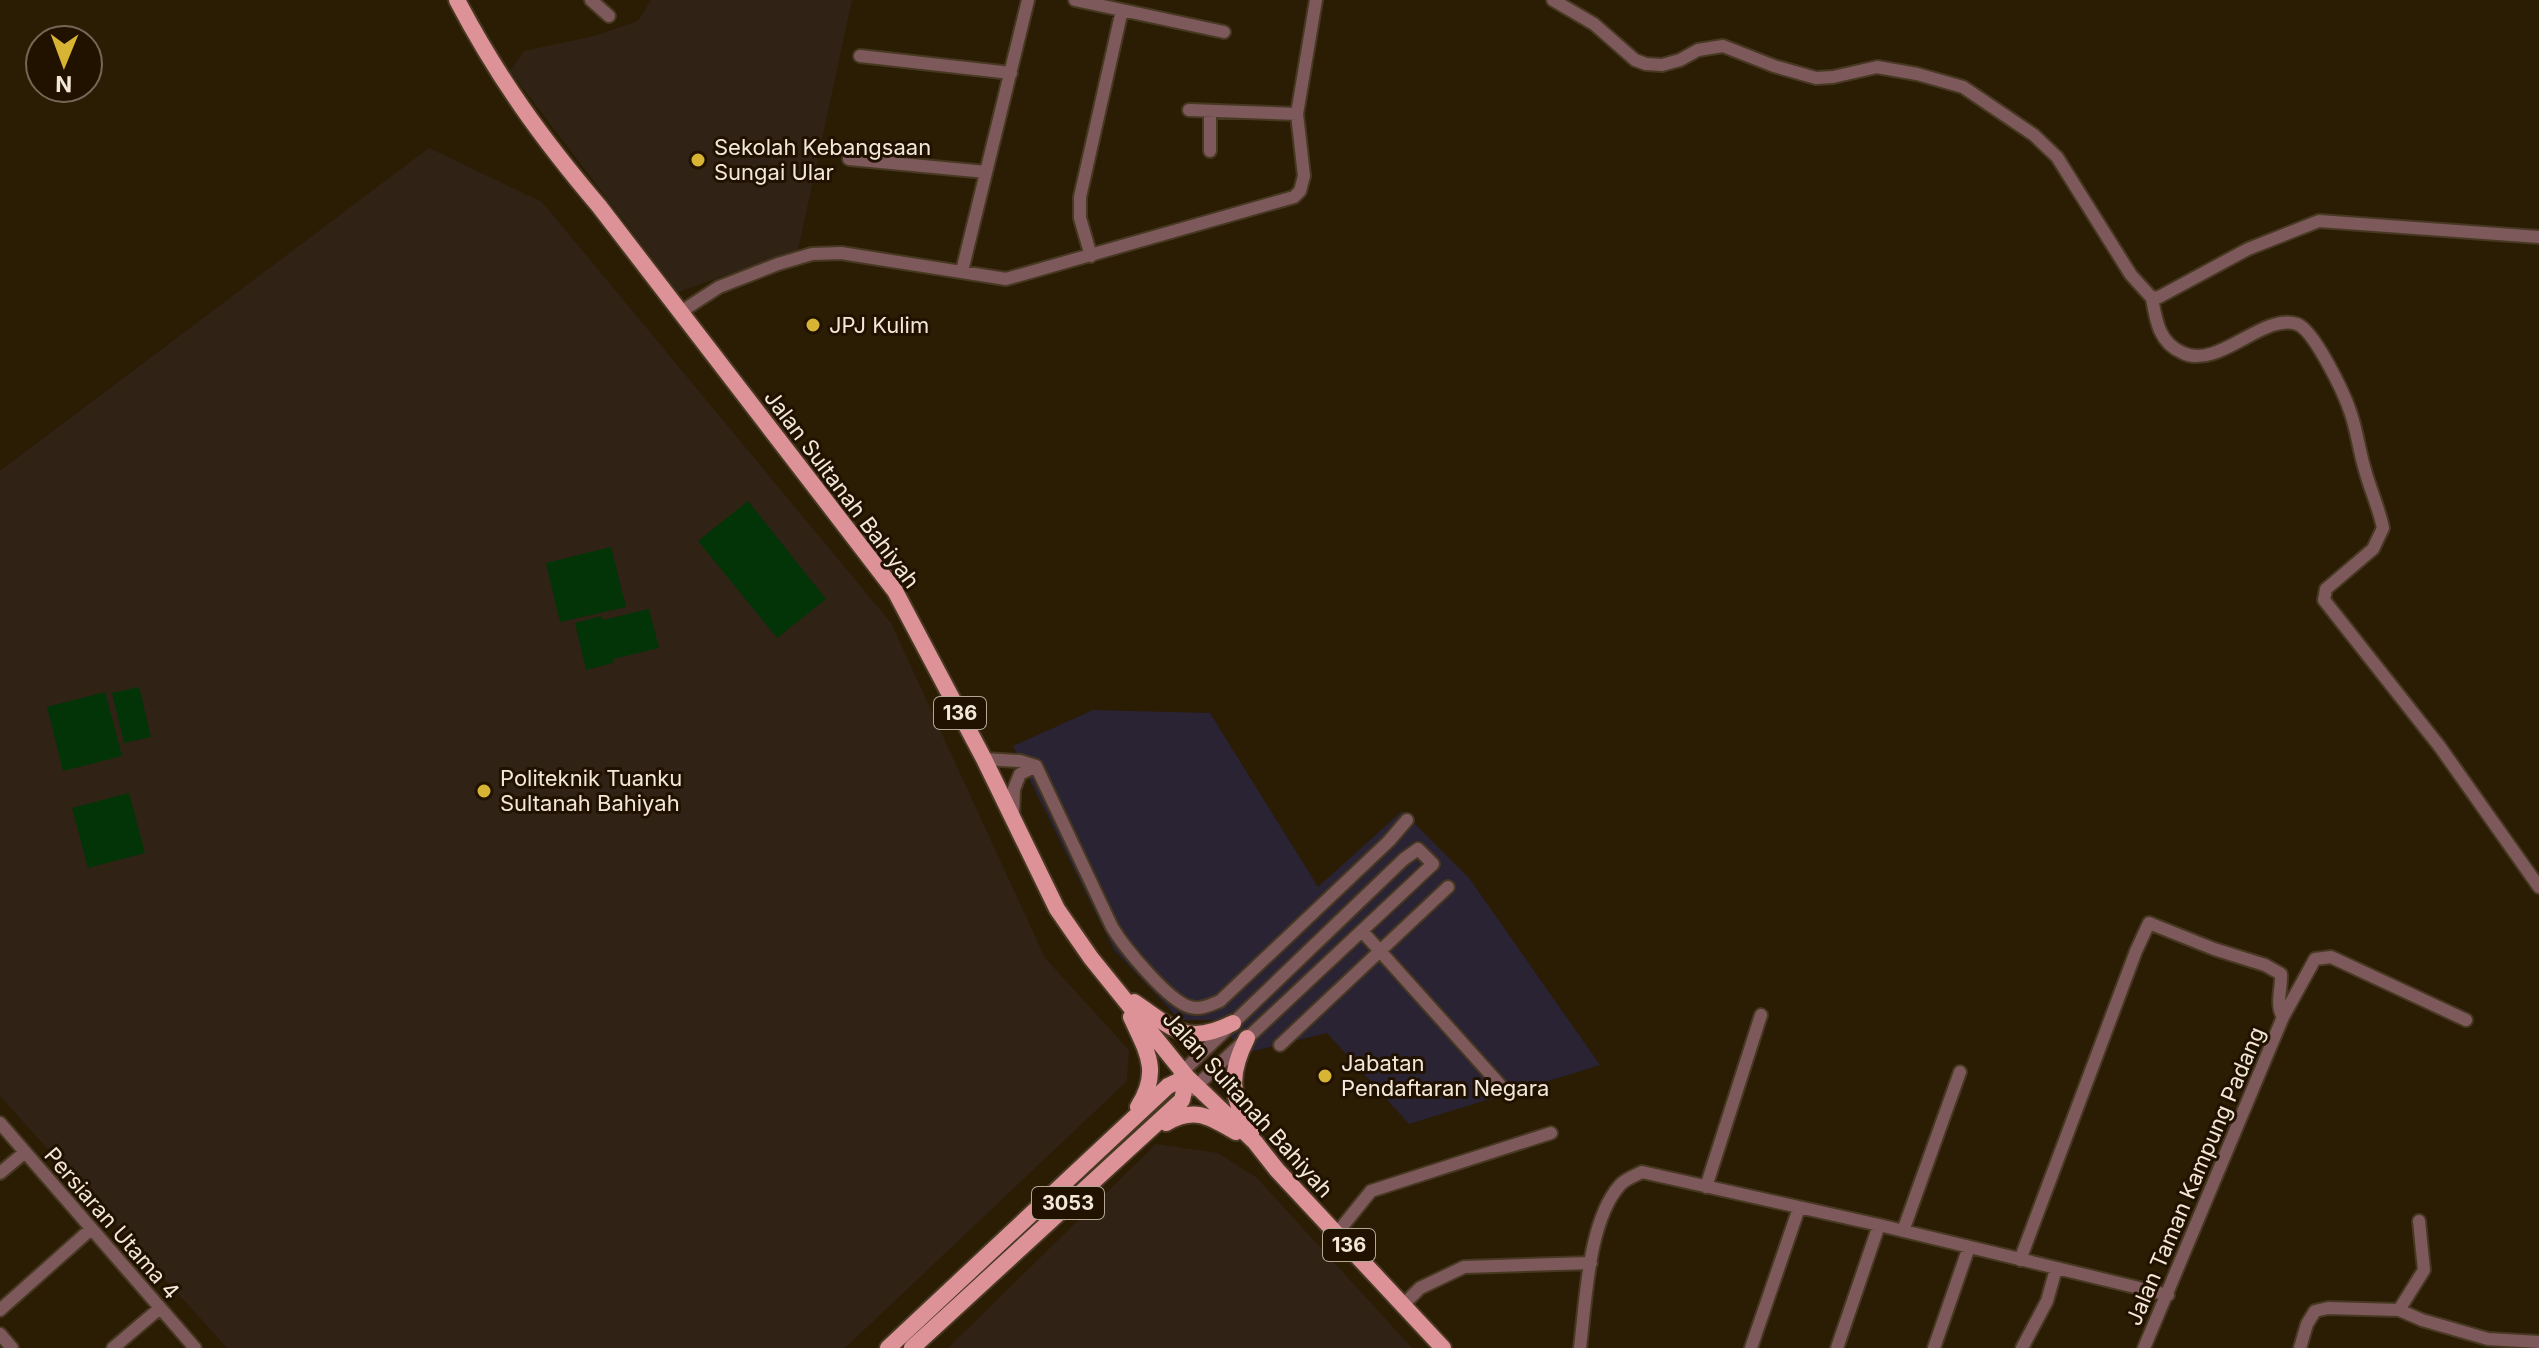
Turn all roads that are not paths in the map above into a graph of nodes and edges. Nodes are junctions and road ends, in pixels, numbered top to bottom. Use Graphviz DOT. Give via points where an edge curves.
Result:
graph roads {
  1 [pos="457,0"];
  2 [pos="591,0"];
  3 [pos="1028,0"];
  4 [pos="1075,0"];
  5 [pos="1316,0"];
  6 [pos="1553,0"];
  7 [pos="1122,10"];
  8 [pos="609,16"];
  9 [pos="1224,32"];
  10 [pos="860,56"];
  11 [pos="1011,73"];
  12 [pos="1189,110"];
  13 [pos="1210,111"];
  14 [pos="1297,114"];
  15 [pos="1210,151"];
  16 [pos="849,159"];
  17 [pos="986,172"];
  18 [pos="2539,237"];
  19 [pos="1091,256"];
  20 [pos="962,271"];
  21 [pos="2152,298"];
  22 [pos="679,313"];
  23 [pos="984,759"];
  24 [pos="1036,766"];
  25 [pos="1013,818"];
  26 [pos="1407,820"];
  27 [pos="1389,841"];
  28 [pos="1404,859"];
  29 [pos="1448,887"];
  30 [pos="2539,887"];
  31 [pos="1362,931"];
  32 [pos="1379,951"];
  33 [pos="1120,992"];
  34 [pos="1761,1015"];
  35 [pos="2283,1017"];
  36 [pos="2466,1020"];
  37 [pos="1233,1023"];
  38 [pos="1247,1038"];
  39 [pos="1280,1045"];
  40 [pos="1960,1072"];
  41 [pos="1189,1078"];
  42 [pos="1501,1086"];
  43 [pos="0,1123"];
  44 [pos="1551,1133"];
  45 [pos="1255,1142"];
  46 [pos="1121,1144"];
  47 [pos="24,1153"];
  48 [pos="1106,1168"];
  49 [pos="0,1173"];
  50 [pos="1706,1187"];
  51 [pos="1799,1208"];
  52 [pos="2419,1221"];
  53 [pos="1879,1225"];
  54 [pos="91,1229"];
  55 [pos="1903,1231"];
  56 [pos="1337,1233"];
  57 [pos="1969,1247"];
  58 [pos="989,1252"];
  59 [pos="2020,1260"];
  60 [pos="1591,1263"];
  61 [pos="2056,1269"];
  62 [pos="2168,1295"];
  63 [pos="1404,1304"];
  64 [pos="956,1307"];
  65 [pos="160,1308"];
  66 [pos="0,1310"];
  67 [pos="2399,1310"];
  68 [pos="0,1334"];
  69 [pos="2478,1342"];
  70 [pos="2539,1342"];
  71 [pos="12,1348"];
  72 [pos="113,1348"];
  73 [pos="195,1348"];
  74 [pos="888,1348"];
  75 [pos="912,1348"];
  76 [pos="1443,1348"];
  77 [pos="1580,1348"];
  78 [pos="1751,1348"];
  79 [pos="1837,1348"];
  80 [pos="1934,1348"];
  81 [pos="2022,1348"];
  82 [pos="2144,1348"];
  83 [pos="2300,1348"];
  1 -- 22 [label="main road, Jalan Sultanah Bahiyah / 136" via="540,136"];
  2 -- 8 [label="street"];
  3 -- 11 [label="street"];
  4 -- 7 [label="street"];
  5 -- 14 [label="street"];
  6 -- 21 [label="street" via="1646,64 1662,65 1723,46 1816,78 1877,67 1963,87 2057,157 2131,275"];
  7 -- 9 [label="street"];
  7 -- 19 [label="street" via="1080,197"];
  10 -- 11 [label="street"];
  11 -- 17 [label="street"];
  12 -- 13 [label="street"];
  13 -- 14 [label="street"];
  13 -- 15 [label="street"];
  14 -- 19 [label="street" via="1304,176 1294,197"];
  16 -- 17 [label="street"];
  17 -- 20 [label="street"];
  18 -- 21 [label="street" via="2319,221 2248,249"];
  19 -- 20 [label="street" via="1006,279"];
  20 -- 22 [label="street" via="841,253 812,254 719,287"];
  21 -- 30 [label="street" via="2164,340 2193,357 2215,354 2245,336 2289,322 2302,326 2314,340 2350,409 2383,528 2373,549 2326,589 2324,600 2440,747"];
  22 -- 23 [label="main road, Jalan Sultanah Bahiyah / 136" via="895,591"];
  23 -- 24 [label="street"];
  23 -- 25 [label="main road, Jalan Sultanah Bahiyah / 136"];
  24 -- 25 [label="street" via="1020,774"];
  24 -- 27 [label="street" via="1124,947 1189,1007 1220,1001"];
  25 -- 33 [label="main road, Jalan Sultanah Bahiyah / 136" via="1057,909"];
  26 -- 27 [label="street"];
  27 -- 28 [label="street"];
  28 -- 31 [label="street" via="1418,849 1433,864"];
  28 -- 37 [label="street"];
  29 -- 32 [label="street"];
  31 -- 32 [label="street"];
  31 -- 38 [label="street"];
  32 -- 39 [label="street"];
  32 -- 42 [label="street"];
  33 -- 37 [label="main road" via="1190,1035 1213,1033"];
  33 -- 41 [label="main road, Jalan Sultanah Bahiyah / 136"];
  33 -- 46 [label="main road" via="1152,1070"];
  34 -- 50 [label="street"];
  35 -- 36 [label="street" via="2315,959 2331,957"];
  35 -- 59 [label="street, Jalan Taman Kampung Padang" via="2278,1003 2281,974 2149,923"];
  35 -- 62 [label="street, Jalan Taman Kampung Padang"];
  37 -- 41 [label="street"];
  38 -- 41 [label="street"];
  38 -- 45 [label="main road" via="1236,1060 1234,1090"];
  40 -- 55 [label="street"];
  41 -- 45 [label="main road, Jalan Sultanah Bahiyah / 136"];
  41 -- 46 [label="main road, 3053" via="1168,1086"];
  41 -- 46 [label="main road, 3053" via="1182,1100"];
  43 -- 47 [label="street, Persiaran Utama 4"];
  44 -- 56 [label="street" via="1371,1191"];
  45 -- 46 [label="main road" via="1191,1113"];
  45 -- 56 [label="main road, Jalan Sultanah Bahiyah / 136"];
  46 -- 48 [label="main road, 3053"];
  46 -- 58 [label="main road, 3053"];
  47 -- 49 [label="street"];
  47 -- 54 [label="street, Persiaran Utama 4"];
  48 -- 58 [label="main road" via="1071,1188 1019,1235"];
  48 -- 64 [label="main road, 3053"];
  50 -- 51 [label="street"];
  50 -- 60 [label="street" via="1642,1172 1622,1182 1605,1206"];
  51 -- 53 [label="street"];
  51 -- 78 [label="street"];
  52 -- 67 [label="street" via="2424,1270"];
  53 -- 55 [label="street"];
  53 -- 79 [label="street"];
  54 -- 65 [label="street, Persiaran Utama 4"];
  54 -- 66 [label="street"];
  55 -- 57 [label="street"];
  56 -- 63 [label="main road, Jalan Sultanah Bahiyah / 136"];
  57 -- 59 [label="street"];
  57 -- 80 [label="street"];
  58 -- 64 [label="main road"];
  58 -- 74 [label="main road, 3053"];
  59 -- 61 [label="street"];
  60 -- 63 [label="street" via="1464,1267 1420,1288"];
  60 -- 77 [label="street"];
  61 -- 62 [label="street"];
  61 -- 81 [label="street" via="2047,1301"];
  62 -- 82 [label="street, Jalan Taman Kampung Padang"];
  63 -- 76 [label="main road, Jalan Sultanah Bahiyah / 136"];
  64 -- 75 [label="main road, 3053"];
  65 -- 72 [label="street"];
  65 -- 73 [label="street, Persiaran Utama 4"];
  67 -- 69 [label="street"];
  67 -- 83 [label="street" via="2315,1311"];
  68 -- 71 [label="street"];
  69 -- 70 [label="street"];
}
